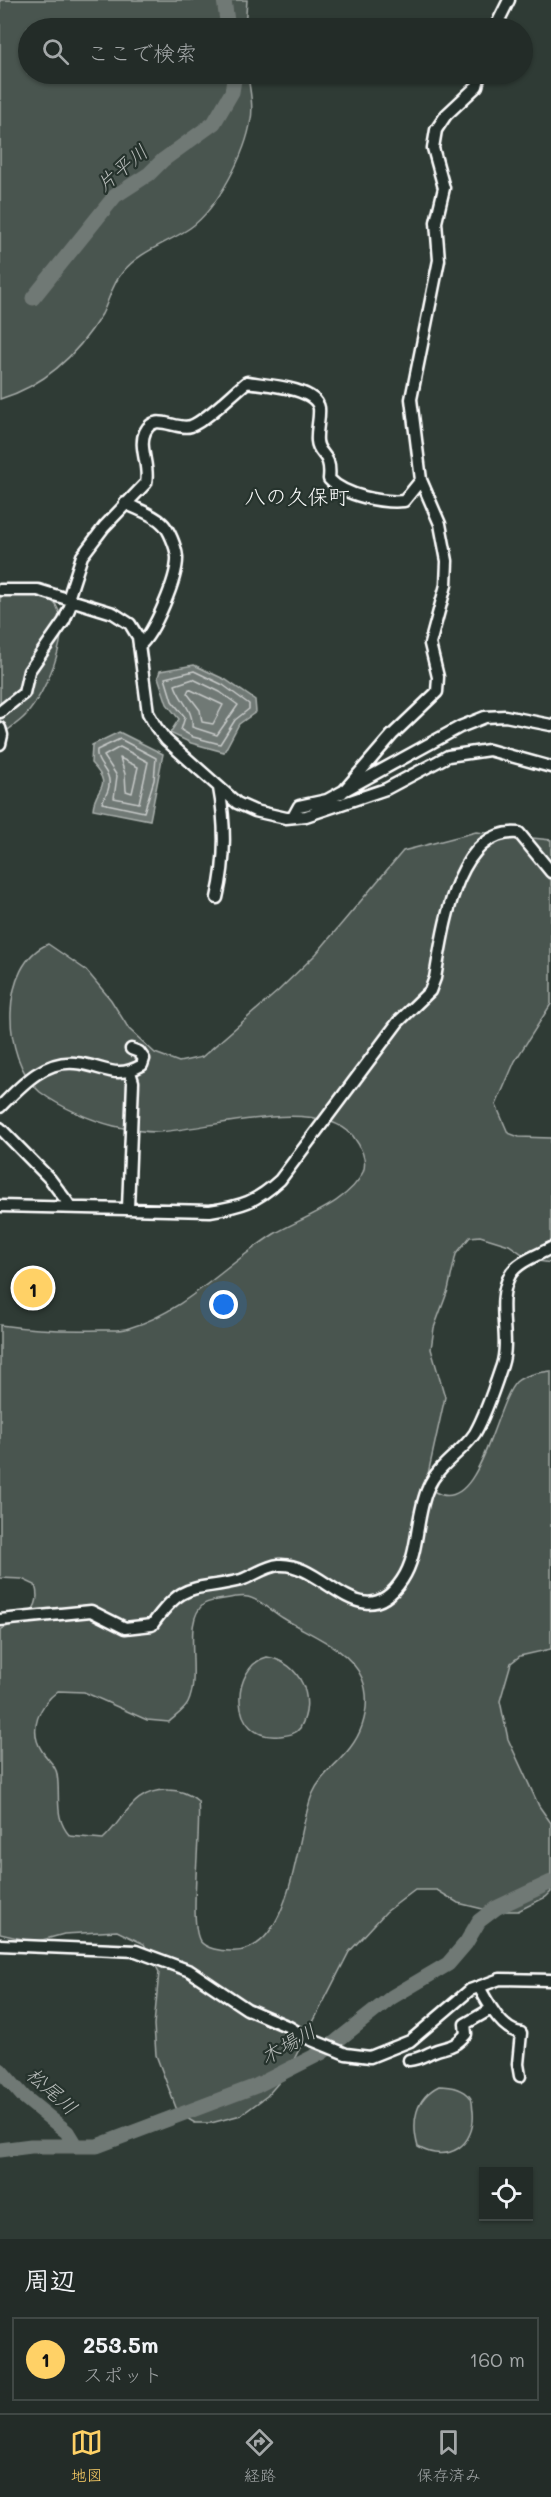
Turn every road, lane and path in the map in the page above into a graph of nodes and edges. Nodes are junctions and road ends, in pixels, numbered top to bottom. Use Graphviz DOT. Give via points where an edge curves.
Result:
graph roads {
  1 [pos="509,0"];
  2 [pos="500,18"];
  3 [pos="478,84"];
  4 [pos="422,480"];
  5 [pos="125,503"];
  6 [pos="0,590"];
  7 [pos="72,602"];
  8 [pos="139,646"];
  9 [pos="0,712"];
  10 [pos="551,725"];
  11 [pos="0,728"];
  12 [pos="0,744"];
  13 [pos="551,767"];
  14 [pos="219,788"];
  15 [pos="342,793"];
  16 [pos="293,817"];
  17 [pos="551,872"];
  18 [pos="217,898"];
  19 [pos="131,1049"];
  20 [pos="130,1072"];
  21 [pos="0,1107"];
  22 [pos="0,1128"];
  23 [pos="0,1206"];
  24 [pos="71,1207"];
  25 [pos="128,1208"];
  26 [pos="551,1248"];
  27 [pos="0,1620"];
  28 [pos="0,1945"];
  29 [pos="551,1980"];
  30 [pos="479,1987"];
  31 [pos="491,2009"];
  32 [pos="409,2060"];
  33 [pos="520,2076"];
  1 -- 2 [label="street"];
  3 -- 4 [label="street" via="436,129 433,148 444,188 436,222 439,260 411,399"];
  4 -- 5 [label="street" via="404,501 390,502 337,488 329,479 328,459 317,444 318,405 314,398 303,392 247,382 193,425 150,424 143,435 146,483"];
  4 -- 15 [label="street" via="440,524 447,561 446,585 430,644 438,677 437,692 392,735"];
  5 -- 7 [label="street" via="82,556 69,596"];
  5 -- 8 [label="street" via="164,523 177,559 148,639"];
  6 -- 7 [label="street" via="38,590"];
  7 -- 8 [label="street" via="113,613 130,624"];
  7 -- 9 [label="street" via="64,621 29,671 24,693"];
  8 -- 14 [label="street" via="148,713 166,740"];
  10 -- 15 [label="street" via="505,716 485,717"];
  11 -- 12 [label="street"];
  13 -- 16 [label="street" via="489,750 448,756 368,796"];
  14 -- 16 [label="street" via="255,811"];
  14 -- 18 [label="street" via="225,830 224,866"];
  15 -- 16 [label="street" via="298,806"];
  17 -- 25 [label="street" via="519,833 507,832 491,840 468,860 452,897 430,991 398,1022 280,1180 266,1193 243,1206 210,1211"];
  19 -- 20 [label="street" via="144,1059 142,1065"];
  20 -- 21 [label="street" via="122,1074 75,1063 55,1065 24,1083"];
  20 -- 25 [label="street" via="133,1082"];
  22 -- 24 [label="street" via="50,1179"];
  23 -- 24 [label="street"];
  24 -- 25 [label="street"];
  26 -- 27 [label="street" via="510,1273 504,1292 503,1363 474,1433 445,1462 428,1488 413,1555 402,1580 380,1601 360,1604 299,1569 279,1565 242,1579 186,1589 167,1604 152,1625 125,1628 91,1611"];
  28 -- 30 [label="street" via="135,1951 190,1971 247,2009 307,2038 346,2054 369,2057 410,2041 470,1990"];
  29 -- 30 [label="street" via="500,1979"];
  30 -- 31 [label="street"];
  31 -- 32 [label="street" via="465,2024 465,2034 451,2049"];
  31 -- 33 [label="street" via="514,2032 521,2033"];
}
